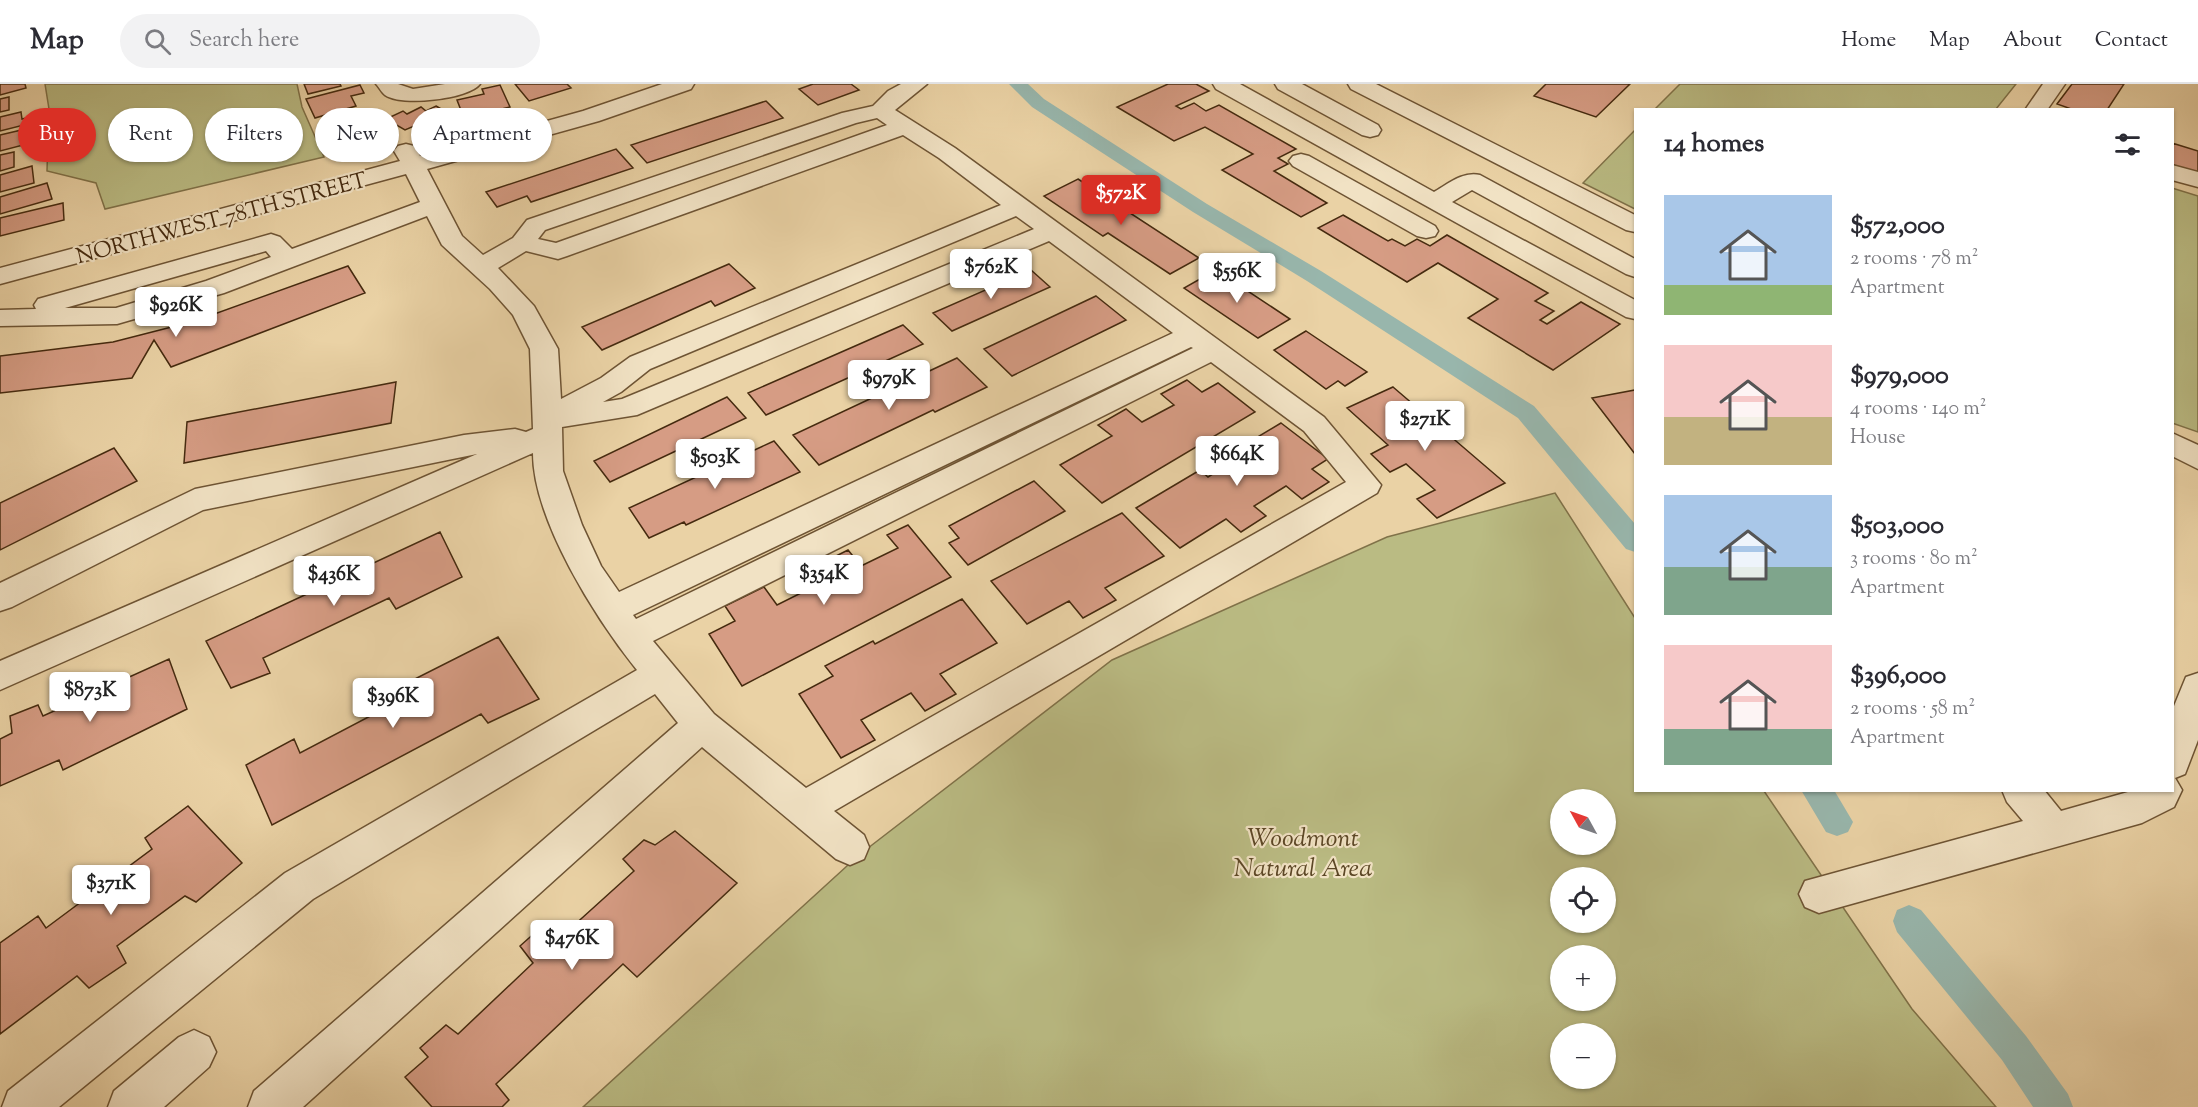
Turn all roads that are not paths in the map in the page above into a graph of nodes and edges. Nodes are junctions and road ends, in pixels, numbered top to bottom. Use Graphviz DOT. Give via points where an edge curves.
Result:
graph roads {
  1 [pos="387,84"];
  2 [pos="469,84"];
  3 [pos="642,84"];
  4 [pos="683,84"];
  5 [pos="916,84"];
  6 [pos="1224,84"];
  7 [pos="1286,84"];
  8 [pos="1359,84"];
  9 [pos="2054,84"];
  10 [pos="2037,108"];
  11 [pos="1410,110"];
  12 [pos="893,118"];
  13 [pos="1370,130"];
  14 [pos="1337,146"];
  15 [pos="409,159"];
  16 [pos="1301,161"];
  17 [pos="2174,172"];
  18 [pos="1394,177"];
  19 [pos="2198,180"];
  20 [pos="1362,195"];
  21 [pos="1434,202"];
  22 [pos="432,206"];
  23 [pos="1019,206"];
  24 [pos="1634,224"];
  25 [pos="1053,230"];
  26 [pos="1425,231"];
  27 [pos="522,243"];
  28 [pos="0,256"];
  29 [pos="480,268"];
  30 [pos="1634,268"];
  31 [pos="0,276"];
  32 [pos="1634,309"];
  33 [pos="1,318"];
  34 [pos="1205,342"];
  35 [pos="547,427"];
  36 [pos="2174,444"];
  37 [pos="2198,458"];
  38 [pos="0,598"];
  39 [pos="612,610"];
  40 [pos="630,637"];
  41 [pos="660,674"];
  42 [pos="0,676"];
  43 [pos="2198,687"];
  44 [pos="701,725"];
  45 [pos="2174,757"];
  46 [pos="2022,792"];
  47 [pos="2162,792"];
  48 [pos="804,809"];
  49 [pos="2054,831"];
  50 [pos="850,847"];
  51 [pos="1819,894"];
  52 [pos="194,1052"];
  53 [pos="24,1107"];
  54 [pos="130,1107"];
  55 [pos="270,1107"];
  1 -- 2 [label="street" via="396,93 421,95"];
  3 -- 15 [label="street, NORTHWEST 78TH STREET"];
  4 -- 15 [label="street, NORTHWEST 78TH STREET" via="591,116"];
  5 -- 12 [label="street" via="896,96"];
  6 -- 14 [label="street"];
  7 -- 13 [label="street"];
  8 -- 11 [label="street"];
  9 -- 10 [label="street"];
  11 -- 13 [label="street"];
  11 -- 24 [label="street"];
  12 -- 23 [label="street"];
  12 -- 27 [label="street" via="558,251"];
  12 -- 27 [label="street" via="850,118 536,225"];
  13 -- 14 [label="street"];
  14 -- 18 [label="street"];
  15 -- 22 [label="street"];
  15 -- 28 [label="street, NORTHWEST 78TH STREET"];
  15 -- 31 [label="street, NORTHWEST 78TH STREET"];
  16 -- 20 [label="street"];
  17 -- 19 [label="street"];
  18 -- 20 [label="street"];
  18 -- 21 [label="street"];
  20 -- 26 [label="street"];
  21 -- 30 [label="street" via="1472,180"];
  21 -- 32 [label="street"];
  22 -- 29 [label="street" via="451,240"];
  22 -- 33 [label="street" via="287,259 271,242"];
  23 -- 25 [label="street"];
  23 -- 35 [label="street" via="640,363"];
  25 -- 34 [label="street"];
  25 -- 35 [label="street" via="627,408"];
  27 -- 29 [label="street"];
  29 -- 35 [label="street" via="525,312 544,349"];
  34 -- 39 [label="street"];
  34 -- 40 [label="street"];
  34 -- 48 [label="street" via="1314,424 1366,485"];
  35 -- 38 [label="street" via="195,500"];
  35 -- 39 [label="street" via="548,471 566,525 588,572"];
  35 -- 42 [label="street"];
  36 -- 37 [label="street"];
  39 -- 40 [label="street"];
  40 -- 41 [label="street"];
  41 -- 44 [label="street"];
  41 -- 53 [label="street" via="299,886"];
  43 -- 45 [label="street"];
  44 -- 48 [label="street"];
  44 -- 55 [label="street"];
  46 -- 49 [label="street"];
  47 -- 49 [label="street" via="2142,806"];
  48 -- 50 [label="street"];
  49 -- 51 [label="street"];
  52 -- 54 [label="street"];
}
